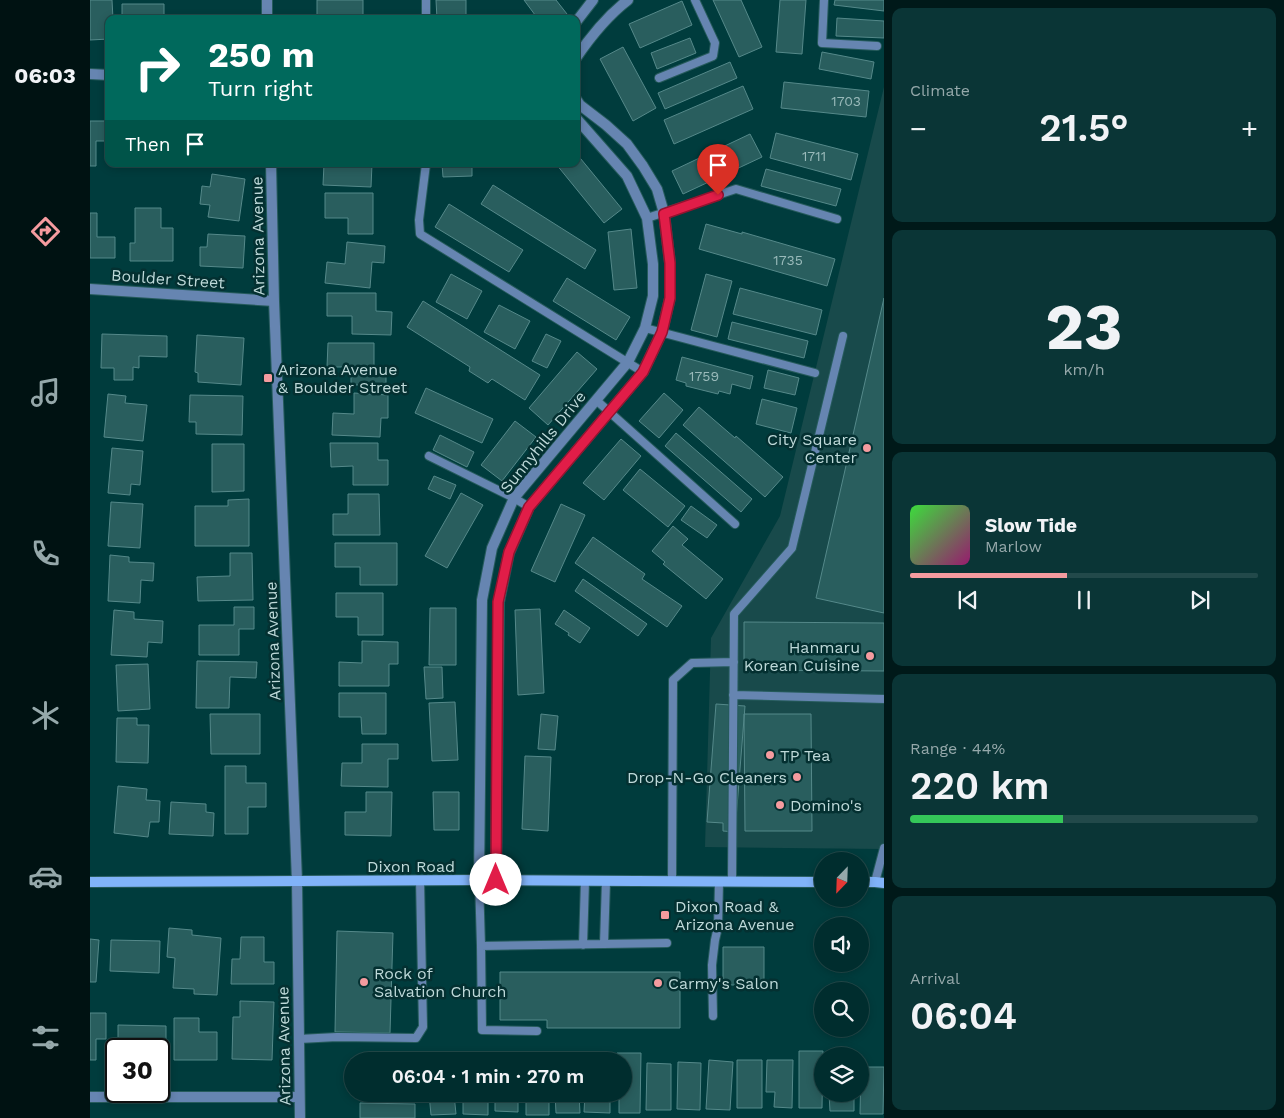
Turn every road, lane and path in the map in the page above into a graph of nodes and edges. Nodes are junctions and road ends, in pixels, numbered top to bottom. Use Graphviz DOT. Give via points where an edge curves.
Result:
graph roads {
  1 [pos="267,0"];
  2 [pos="426,0"];
  3 [pos="593,0"];
  4 [pos="628,0"];
  5 [pos="695,0"];
  6 [pos="824,0"];
  7 [pos="268,15"];
  8 [pos="426,15"];
  9 [pos="580,17"];
  10 [pos="877,46"];
  11 [pos="580,52"];
  12 [pos="90,74"];
  13 [pos="105,75"];
  14 [pos="659,78"];
  15 [pos="580,105"];
  16 [pos="580,123"];
  17 [pos="271,167"];
  18 [pos="426,167"];
  19 [pos="664,214"];
  20 [pos="647,218"];
  21 [pos="837,220"];
  22 [pos="90,289"];
  23 [pos="274,301"];
  24 [pos="645,328"];
  25 [pos="662,332"];
  26 [pos="843,336"];
  27 [pos="628,362"];
  28 [pos="643,372"];
  29 [pos="814,373"];
  30 [pos="596,400"];
  31 [pos="609,411"];
  32 [pos="429,456"];
  33 [pos="514,498"];
  34 [pos="529,507"];
  35 [pos="735,524"];
  36 [pos="734,662"];
  37 [pos="733,695"];
  38 [pos="884,699"];
  39 [pos="884,848"];
  40 [pos="420,880"];
  41 [pos="479,880"];
  42 [pos="496,880"];
  43 [pos="585,881"];
  44 [pos="606,881"];
  45 [pos="672,881"];
  46 [pos="881,881"];
  47 [pos="90,882"];
  48 [pos="297,882"];
  49 [pos="719,882"];
  50 [pos="732,882"];
  51 [pos="814,882"];
  52 [pos="667,943"];
  53 [pos="604,944"];
  54 [pos="583,945"];
  55 [pos="481,946"];
  56 [pos="713,1016"];
  57 [pos="537,1031"];
  58 [pos="298,1038"];
  59 [pos="90,1097"];
  60 [pos="299,1097"];
  61 [pos="300,1118"];
  1 -- 7 [label="street"];
  2 -- 8 [label="lane"];
  3 -- 9 [label="street"];
  4 -- 11 [label="street" via="613,12"];
  5 -- 14 [label="lane" via="715,43 713,56"];
  6 -- 10 [label="lane" via="822,43"];
  12 -- 13 [label="street"];
  15 -- 19 [label="street, Sunnyhills Drive" via="627,144 657,189"];
  16 -- 20 [label="street, Sunnyhills Drive" via="627,176"];
  17 -- 23 [label="street, Arizona Avenue"];
  18 -- 27 [label="lane" via="420,234"];
  19 -- 20 [label="lane"];
  19 -- 21 [label="lane" via="736,189"];
  19 -- 25 [label="street, Sunnyhills Drive" via="670,298"];
  20 -- 24 [label="street, Sunnyhills Drive" via="653,296"];
  22 -- 23 [label="street, Boulder Street"];
  23 -- 48 [label="street, Arizona Avenue"];
  24 -- 25 [label="lane"];
  24 -- 27 [label="street, Sunnyhills Drive"];
  25 -- 28 [label="street, Sunnyhills Drive"];
  25 -- 29 [label="lane"];
  26 -- 36 [label="lane" via="792,548 734,614"];
  27 -- 28 [label="lane"];
  27 -- 30 [label="street, Sunnyhills Drive"];
  28 -- 31 [label="street, Sunnyhills Drive"];
  30 -- 31 [label="lane"];
  30 -- 33 [label="street, Sunnyhills Drive"];
  31 -- 34 [label="street, Sunnyhills Drive"];
  31 -- 35 [label="lane"];
  32 -- 33 [label="lane"];
  33 -- 34 [label="lane"];
  33 -- 41 [label="street, Sunnyhills Drive" via="492,548 482,600"];
  34 -- 42 [label="street, Sunnyhills Drive" via="509,552 498,602"];
  36 -- 37 [label="lane"];
  36 -- 45 [label="lane" via="692,663 673,680"];
  37 -- 38 [label="lane"];
  37 -- 50 [label="lane"];
  39 -- 46 [label="lane"];
  40 -- 41 [label="street, Dixon Road"];
  40 -- 48 [label="street, Dixon Road"];
  40 -- 58 [label="lane" via="424,1027 416,1038"];
  41 -- 42 [label="street, Dixon Road"];
  41 -- 55 [label="lane"];
  42 -- 43 [label="street, Dixon Road"];
  43 -- 44 [label="street, Dixon Road"];
  43 -- 54 [label="lane"];
  44 -- 45 [label="street, Dixon Road"];
  44 -- 53 [label="lane"];
  45 -- 49 [label="street, Dixon Road"];
  47 -- 48 [label="street, Dixon Road"];
  48 -- 58 [label="street, Arizona Avenue"];
  49 -- 50 [label="street, Dixon Road"];
  49 -- 56 [label="lane" via="718,927 712,965"];
  50 -- 51 [label="street, Dixon Road"];
  52 -- 53 [label="lane"];
  53 -- 54 [label="lane"];
  54 -- 55 [label="lane"];
  55 -- 57 [label="lane" via="482,1030"];
  58 -- 60 [label="street, Arizona Avenue"];
  59 -- 60 [label="street"];
  60 -- 61 [label="street, Arizona Avenue"];
}
